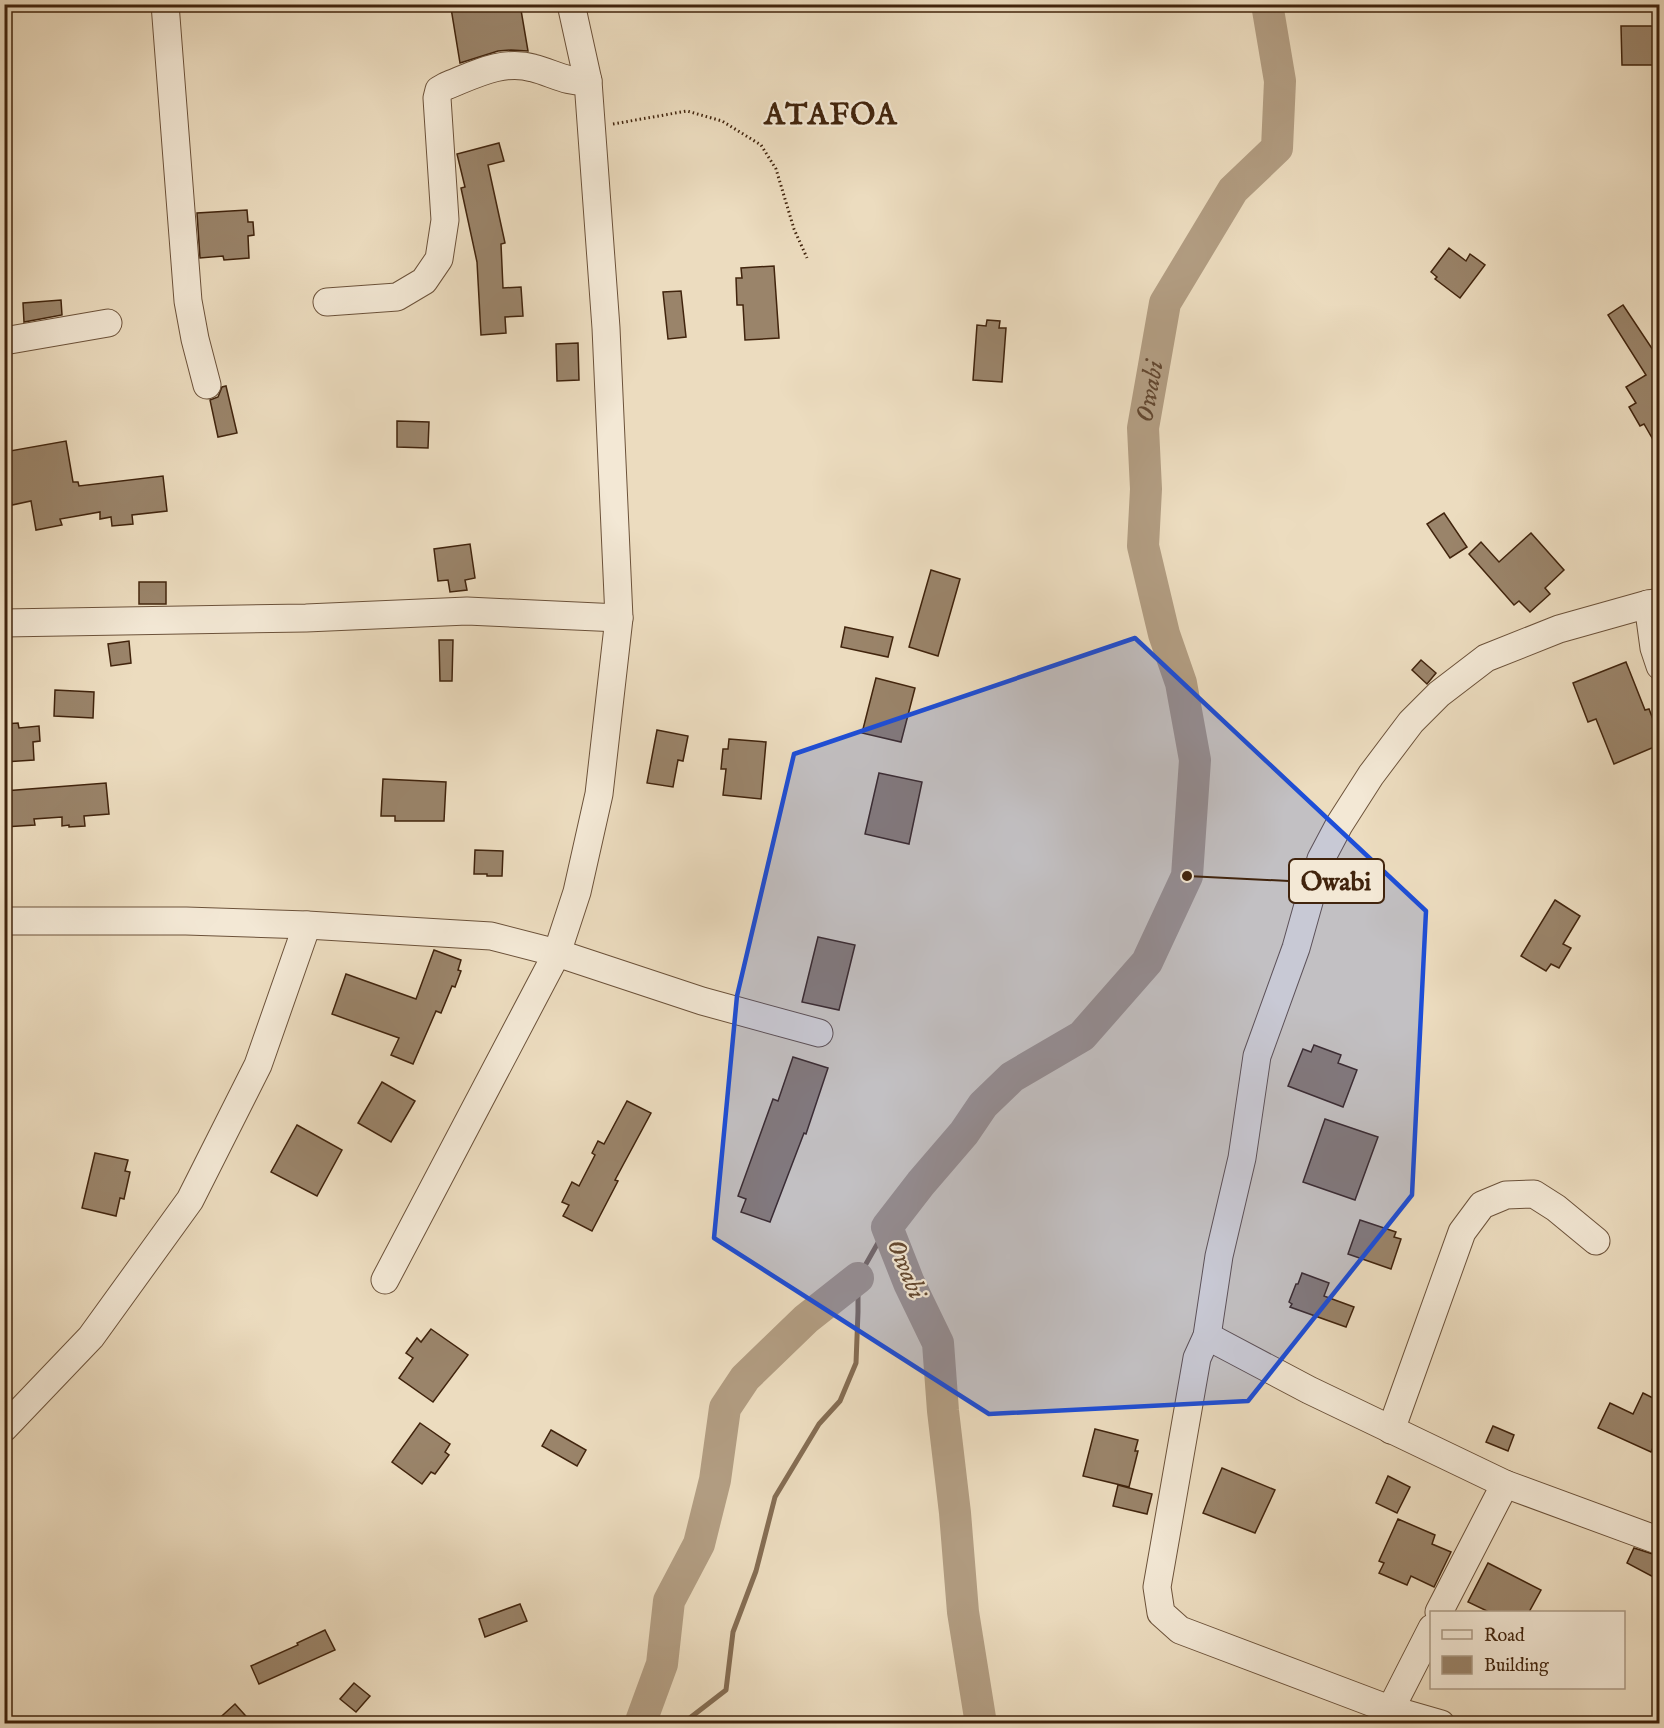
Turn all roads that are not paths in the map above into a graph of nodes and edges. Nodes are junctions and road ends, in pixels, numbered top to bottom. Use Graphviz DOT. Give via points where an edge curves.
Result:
graph roads {
  1 [pos="165,4"];
  2 [pos="571,4"];
  3 [pos="588,81"];
  4 [pos="327,302"];
  5 [pos="108,323"];
  6 [pos="4,341"];
  7 [pos="207,385"];
  8 [pos="1654,603"];
  9 [pos="619,618"];
  10 [pos="4,623"];
  11 [pos="1659,666"];
  12 [pos="4,921"];
  13 [pos="307,925"];
  14 [pos="557,953"];
  15 [pos="819,1033"];
  16 [pos="1596,1241"];
  17 [pos="385,1280"];
  18 [pos="1207,1336"];
  19 [pos="4,1428"];
  20 [pos="1391,1430"];
  21 [pos="1505,1484"];
  22 [pos="1659,1541"];
  23 [pos="1440,1611"];
  24 [pos="1430,1630"];
  25 [pos="1386,1716"];
  26 [pos="1441,1724"];
  1 -- 7 [label="street" via="188,301"];
  2 -- 3 [label="street"];
  3 -- 4 [label="street" via="575,82 514,65 497,67 439,90 445,220 439,259 424,281 398,297"];
  3 -- 9 [label="street" via="606,328"];
  5 -- 6 [label="street"];
  8 -- 11 [label="street" via="1654,648"];
  8 -- 18 [label="street" via="1558,629 1486,658 1439,694 1411,722 1339,825 1321,859 1296,948 1257,1056 1242,1158 1219,1256"];
  9 -- 10 [label="street" via="467,611"];
  9 -- 14 [label="street" via="599,794 577,892"];
  12 -- 13 [label="street"];
  13 -- 14 [label="street" via="491,936"];
  13 -- 19 [label="street" via="258,1065 190,1200 91,1337"];
  14 -- 15 [label="street" via="702,1001"];
  14 -- 17 [label="street"];
  16 -- 20 [label="street" via="1534,1194 1506,1195 1482,1205 1462,1232"];
  18 -- 20 [label="street"];
  18 -- 25 [label="street" via="1197,1358 1157,1587 1161,1613 1180,1630"];
  20 -- 21 [label="street"];
  21 -- 22 [label="street"];
  21 -- 23 [label="street"];
  24 -- 25 [label="street"];
  25 -- 26 [label="street"];
}
